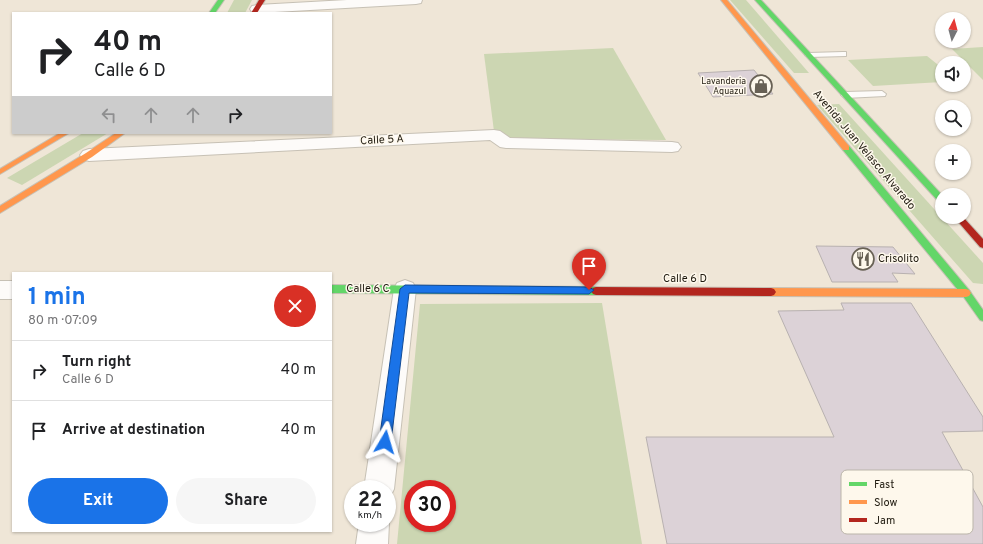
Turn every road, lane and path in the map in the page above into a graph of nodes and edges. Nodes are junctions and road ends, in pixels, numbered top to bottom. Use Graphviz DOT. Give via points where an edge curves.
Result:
graph roads {
  1 [pos="221,0"];
  2 [pos="416,0"];
  3 [pos="724,0"];
  4 [pos="758,0"];
  5 [pos="258,7"];
  6 [pos="213,12"];
  7 [pos="843,54"];
  8 [pos="809,55"];
  9 [pos="809,84"];
  10 [pos="793,85"];
  11 [pos="882,94"];
  12 [pos="845,95"];
  13 [pos="63,134"];
  14 [pos="120,134"];
  15 [pos="672,147"];
  16 [pos="89,156"];
  17 [pos="0,172"];
  18 [pos="935,192"];
  19 [pos="3,204"];
  20 [pos="964,224"];
  21 [pos="983,245"];
  22 [pos="332,289"];
  23 [pos="405,289"];
  24 [pos="0,290"];
  25 [pos="12,290"];
  26 [pos="966,293"];
  27 [pos="982,313"];
  28 [pos="380,480"];
  29 [pos="373,532"];
  30 [pos="372,544"];
  1 -- 6 [label="main road"];
  2 -- 5 [label="street"];
  3 -- 10 [label="main road, Avenida Juan Velasco Alvarado"];
  4 -- 8 [label="main road, Avenida Juan Velasco Alvarado"];
  7 -- 8 [label="lane"];
  8 -- 12 [label="main road, Avenida Juan Velasco Alvarado" via="829,82"];
  9 -- 10 [label="main road"];
  10 -- 26 [label="main road, Avenida Juan Velasco Alvarado"];
  11 -- 12 [label="lane"];
  12 -- 18 [label="main road, Avenida Juan Velasco Alvarado"];
  13 -- 17 [label="main road"];
  14 -- 16 [label="main road"];
  15 -- 16 [label="street, Calle 5 A" via="506,143 494,135"];
  16 -- 19 [label="main road"];
  20 -- 21 [label="main road"];
  22 -- 23 [label="main road, Calle 6 C"];
  23 -- 26 [label="main road, Calle 6 D"];
  23 -- 28 [label="street"];
  24 -- 25 [label="street"];
  26 -- 27 [label="main road, Avenida Juan Velasco Alvarado"];
  29 -- 30 [label="street"];
}
